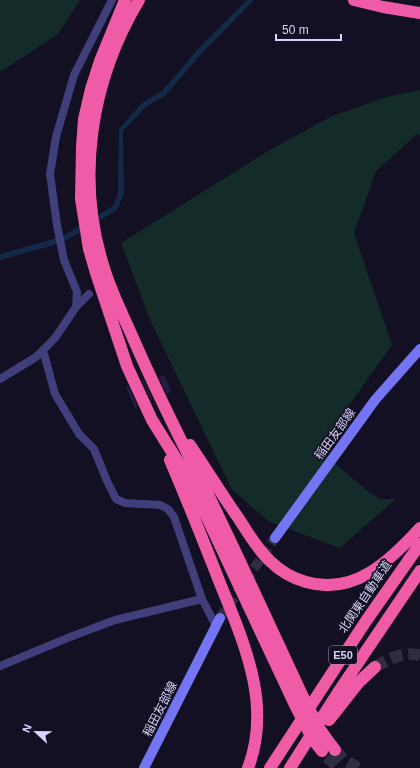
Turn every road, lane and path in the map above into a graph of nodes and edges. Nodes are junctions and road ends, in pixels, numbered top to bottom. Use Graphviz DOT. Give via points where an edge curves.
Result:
graph roads {
  1 [pos="112,0"];
  2 [pos="139,0"];
  3 [pos="354,0"];
  4 [pos="125,4"];
  5 [pos="420,13"];
  6 [pos="89,294"];
  7 [pos="76,307"];
  8 [pos="420,349"];
  9 [pos="43,350"];
  10 [pos="0,379"];
  11 [pos="167,411"];
  12 [pos="152,420"];
  13 [pos="420,528"];
  14 [pos="275,538"];
  15 [pos="420,544"];
  16 [pos="420,571"];
  17 [pos="202,600"];
  18 [pos="218,622"];
  19 [pos="0,666"];
  20 [pos="375,667"];
  21 [pos="144,768"];
  22 [pos="248,768"];
  23 [pos="270,768"];
  24 [pos="290,768"];
  25 [pos="294,768"];
  1 -- 7 [label="street" via="74,75 56,137 50,174 64,260 78,292"];
  2 -- 11 [label="highway" via="119,38 100,91 91,147 91,199 93,222 104,268"];
  3 -- 5 [label="highway"];
  4 -- 12 [label="highway" via="90,89 84,119 82,199 96,272 127,366"];
  6 -- 7 [label="street"];
  7 -- 9 [label="street" via="56,338"];
  8 -- 14 [label="main road, 稲田友部線" via="375,400"];
  9 -- 10 [label="street"];
  9 -- 17 [label="street" via="55,394 79,434 94,449 116,498 125,503 160,506 168,509 174,517"];
  11 -- 12 [label="highway, bridge" via="328,750 312,738 190,481"];
  11 -- 13 [label="highway" via="253,541 278,568 297,579 315,584 348,583 366,575 388,560"];
  12 -- 22 [label="highway" via="247,652 256,690 257,728"];
  15 -- 23 [label="highway, 北関東自動車道 / E50" via="366,621"];
  16 -- 24 [label="highway, E50"];
  17 -- 18 [label="street"];
  17 -- 19 [label="street" via="114,620"];
  18 -- 21 [label="main road, 稲田友部線"];
  20 -- 25 [label="highway" via="343,700"];
}
